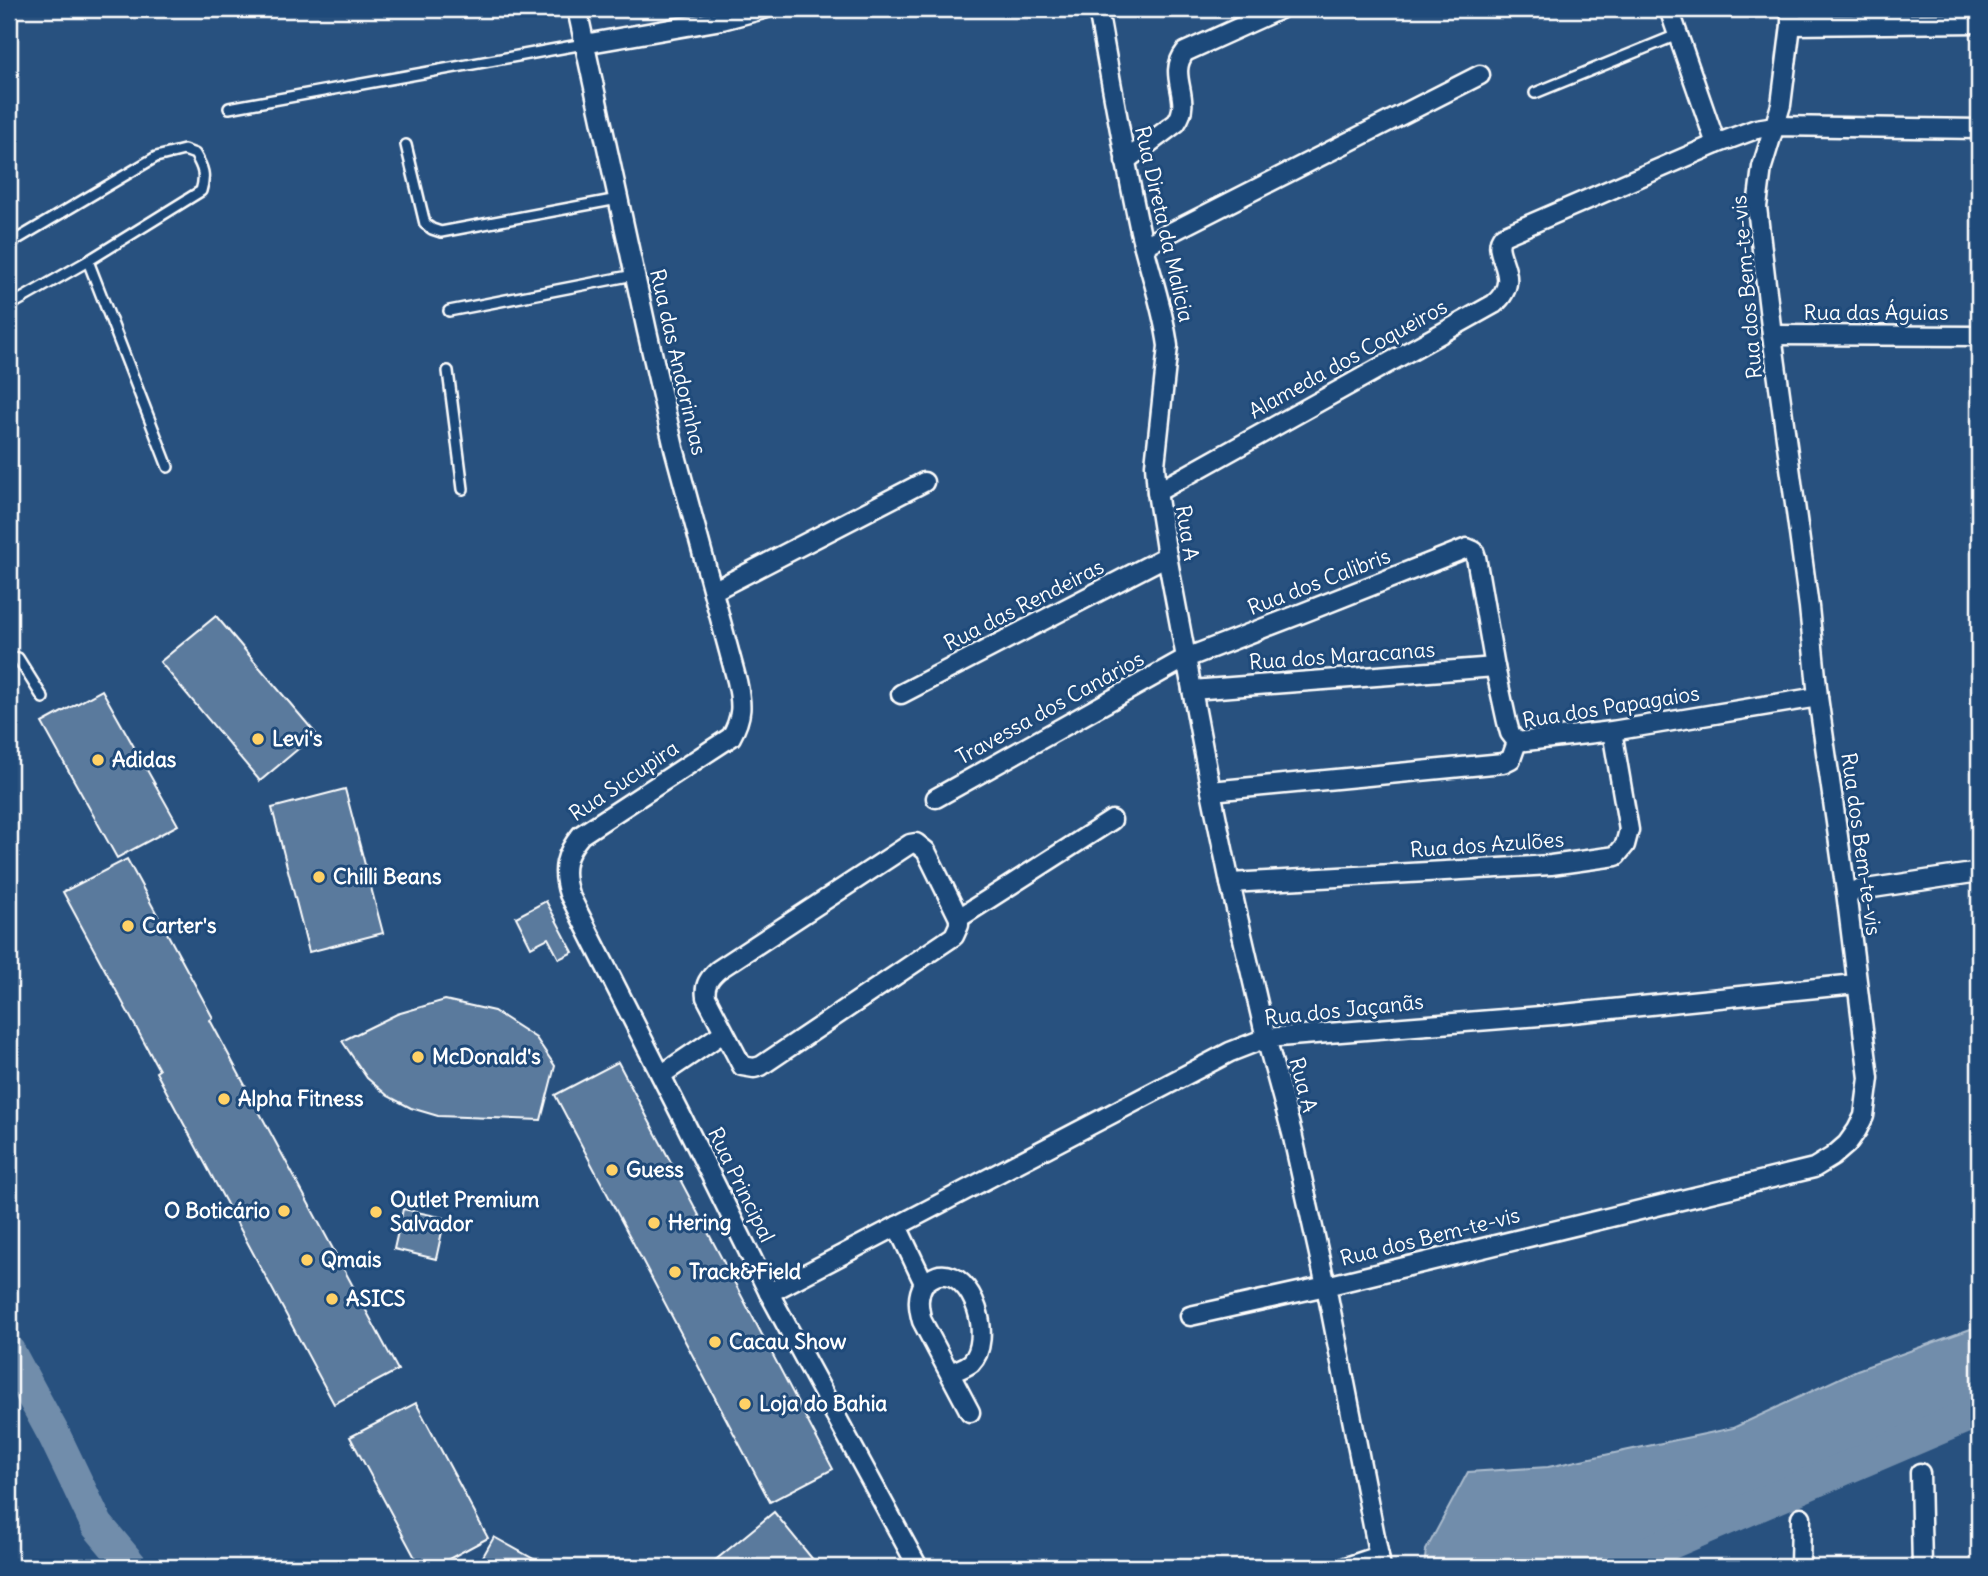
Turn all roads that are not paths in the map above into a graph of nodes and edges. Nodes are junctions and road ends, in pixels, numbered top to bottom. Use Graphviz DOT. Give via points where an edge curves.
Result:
graph roads {
  1 [pos="577,9"];
  2 [pos="764,9"];
  3 [pos="1098,9"];
  4 [pos="1280,9"];
  5 [pos="1669,9"];
  6 [pos="1791,17"];
  7 [pos="1979,23"];
  8 [pos="1677,35"];
  9 [pos="584,44"];
  10 [pos="1479,75"];
  11 [pos="1535,93"];
  12 [pos="229,108"];
  13 [pos="1775,126"];
  14 [pos="1979,129"];
  15 [pos="1716,144"];
  16 [pos="406,145"];
  17 [pos="1125,161"];
  18 [pos="618,199"];
  19 [pos="9,244"];
  20 [pos="1144,246"];
  21 [pos="88,261"];
  22 [pos="634,275"];
  23 [pos="9,306"];
  24 [pos="449,311"];
  25 [pos="1772,335"];
  26 [pos="1979,336"];
  27 [pos="448,371"];
  28 [pos="168,467"];
  29 [pos="924,482"];
  30 [pos="463,489"];
  31 [pos="1157,492"];
  32 [pos="1167,556"];
  33 [pos="713,591"];
  34 [pos="1186,657"];
  35 [pos="18,658"];
  36 [pos="1495,667"];
  37 [pos="1192,690"];
  38 [pos="901,694"];
  39 [pos="1818,697"];
  40 [pos="43,698"];
  41 [pos="739,723"];
  42 [pos="1612,731"];
  43 [pos="1517,742"];
  44 [pos="1211,791"];
  45 [pos="936,798"];
  46 [pos="1112,820"];
  47 [pos="1979,872"];
  48 [pos="1230,883"];
  49 [pos="1846,892"];
  50 [pos="569,894"];
  51 [pos="957,927"];
  52 [pos="1856,984"];
  53 [pos="723,1033"];
  54 [pos="1266,1038"];
  55 [pos="661,1076"];
  56 [pos="897,1226"];
  57 [pos="924,1283"];
  58 [pos="1326,1286"];
  59 [pos="769,1293"];
  60 [pos="1190,1316"];
  61 [pos="951,1373"];
  62 [pos="970,1412"];
  63 [pos="1920,1473"];
  64 [pos="1801,1517"];
  65 [pos="1380,1561"];
  66 [pos="918,1567"];
  67 [pos="1346,1567"];
  68 [pos="1800,1567"];
  69 [pos="1922,1567"];
  1 -- 9 [label="street, Rua das Andorinhas"];
  2 -- 9 [label="street"];
  3 -- 17 [label="street, Rua Direta da Malicia"];
  4 -- 17 [label="street" via="1185,52 1177,72 1182,116"];
  5 -- 8 [label="street"];
  6 -- 7 [label="street"];
  6 -- 13 [label="street, Rua dos Bem-te-vis"];
  8 -- 11 [label="lane"];
  8 -- 15 [label="street"];
  9 -- 12 [label="lane"];
  9 -- 18 [label="street, Rua das Andorinhas"];
  10 -- 20 [label="street"];
  13 -- 14 [label="street"];
  13 -- 15 [label="street"];
  13 -- 25 [label="street, Rua dos Bem-te-vis" via="1762,167 1757,207"];
  15 -- 31 [label="street, Alameda dos Coqueiros" via="1503,236 1498,246 1506,288 1494,304"];
  16 -- 18 [label="lane" via="425,223 441,232"];
  17 -- 20 [label="street, Rua Direta da Malicia"];
  18 -- 22 [label="street, Rua das Andorinhas"];
  19 -- 21 [label="lane" via="156,157 184,150 195,154 205,180 201,191"];
  20 -- 31 [label="street, Rua Direta da Malicia" via="1168,346 1155,465"];
  21 -- 23 [label="lane"];
  21 -- 28 [label="lane"];
  22 -- 24 [label="lane"];
  22 -- 33 [label="street, Rua das Andorinhas"];
  25 -- 26 [label="street, Rua das Águias"];
  25 -- 39 [label="street, Rua dos Bem-te-vis"];
  27 -- 30 [label="lane"];
  29 -- 33 [label="street"];
  31 -- 32 [label="street, Rua A"];
  32 -- 34 [label="street, Rua A"];
  32 -- 38 [label="street, Rua das Rendeiras"];
  33 -- 41 [label="street, Rua das Andorinhas" via="740,696"];
  34 -- 36 [label="street, Rua dos Calibris" via="1467,548 1476,557"];
  34 -- 37 [label="street, Rua A"];
  34 -- 45 [label="street, Travessa dos Canários"];
  35 -- 40 [label="lane"];
  36 -- 37 [label="street, Rua dos Maracanas"];
  36 -- 43 [label="street" via="1510,733"];
  37 -- 44 [label="street, Rua A"];
  39 -- 42 [label="street, Rua dos Papagaios"];
  39 -- 49 [label="street, Rua dos Bem-te-vis"];
  41 -- 50 [label="street, Rua Sucupira" via="731,737 581,835 566,862 564,879"];
  42 -- 43 [label="street, Rua dos Papagaios"];
  42 -- 48 [label="street, Rua dos Azulões" via="1629,830 1616,856 1551,865"];
  43 -- 44 [label="street, Rua dos Papagaios" via="1511,760 1503,762"];
  44 -- 48 [label="street, Rua A"];
  46 -- 51 [label="street"];
  47 -- 49 [label="street"];
  48 -- 54 [label="street, Rua A"];
  49 -- 52 [label="street, Rua dos Bem-te-vis"];
  50 -- 55 [label="street, Rua Principal"];
  51 -- 53 [label="street" via="761,1066 741,1066"];
  51 -- 53 [label="street" via="926,851 910,844 718,970 705,989"];
  52 -- 54 [label="street, Rua dos Jaçanãs"];
  52 -- 58 [label="street, Rua dos Bem-te-vis" via="1868,1060 1864,1116 1847,1144 1814,1168"];
  53 -- 55 [label="street"];
  54 -- 56 [label="street, Rua dos Jaçanãs" via="1230,1052"];
  54 -- 58 [label="street, Rua A"];
  55 -- 59 [label="street, Rua Principal"];
  56 -- 57 [label="street"];
  56 -- 59 [label="street, Rua dos Jaçanãs"];
  57 -- 61 [label="street" via="918,1306 922,1321"];
  57 -- 61 [label="street" via="937,1275 958,1281 980,1315 982,1342 977,1354 970,1364"];
  58 -- 60 [label="street, Rua dos Bem-te-vis"];
  58 -- 65 [label="street, Rua A"];
  59 -- 66 [label="street, Rua Principal"];
  61 -- 62 [label="street"];
  63 -- 69 [label="street"];
  64 -- 68 [label="street"];
  65 -- 67 [label="street"];
}
